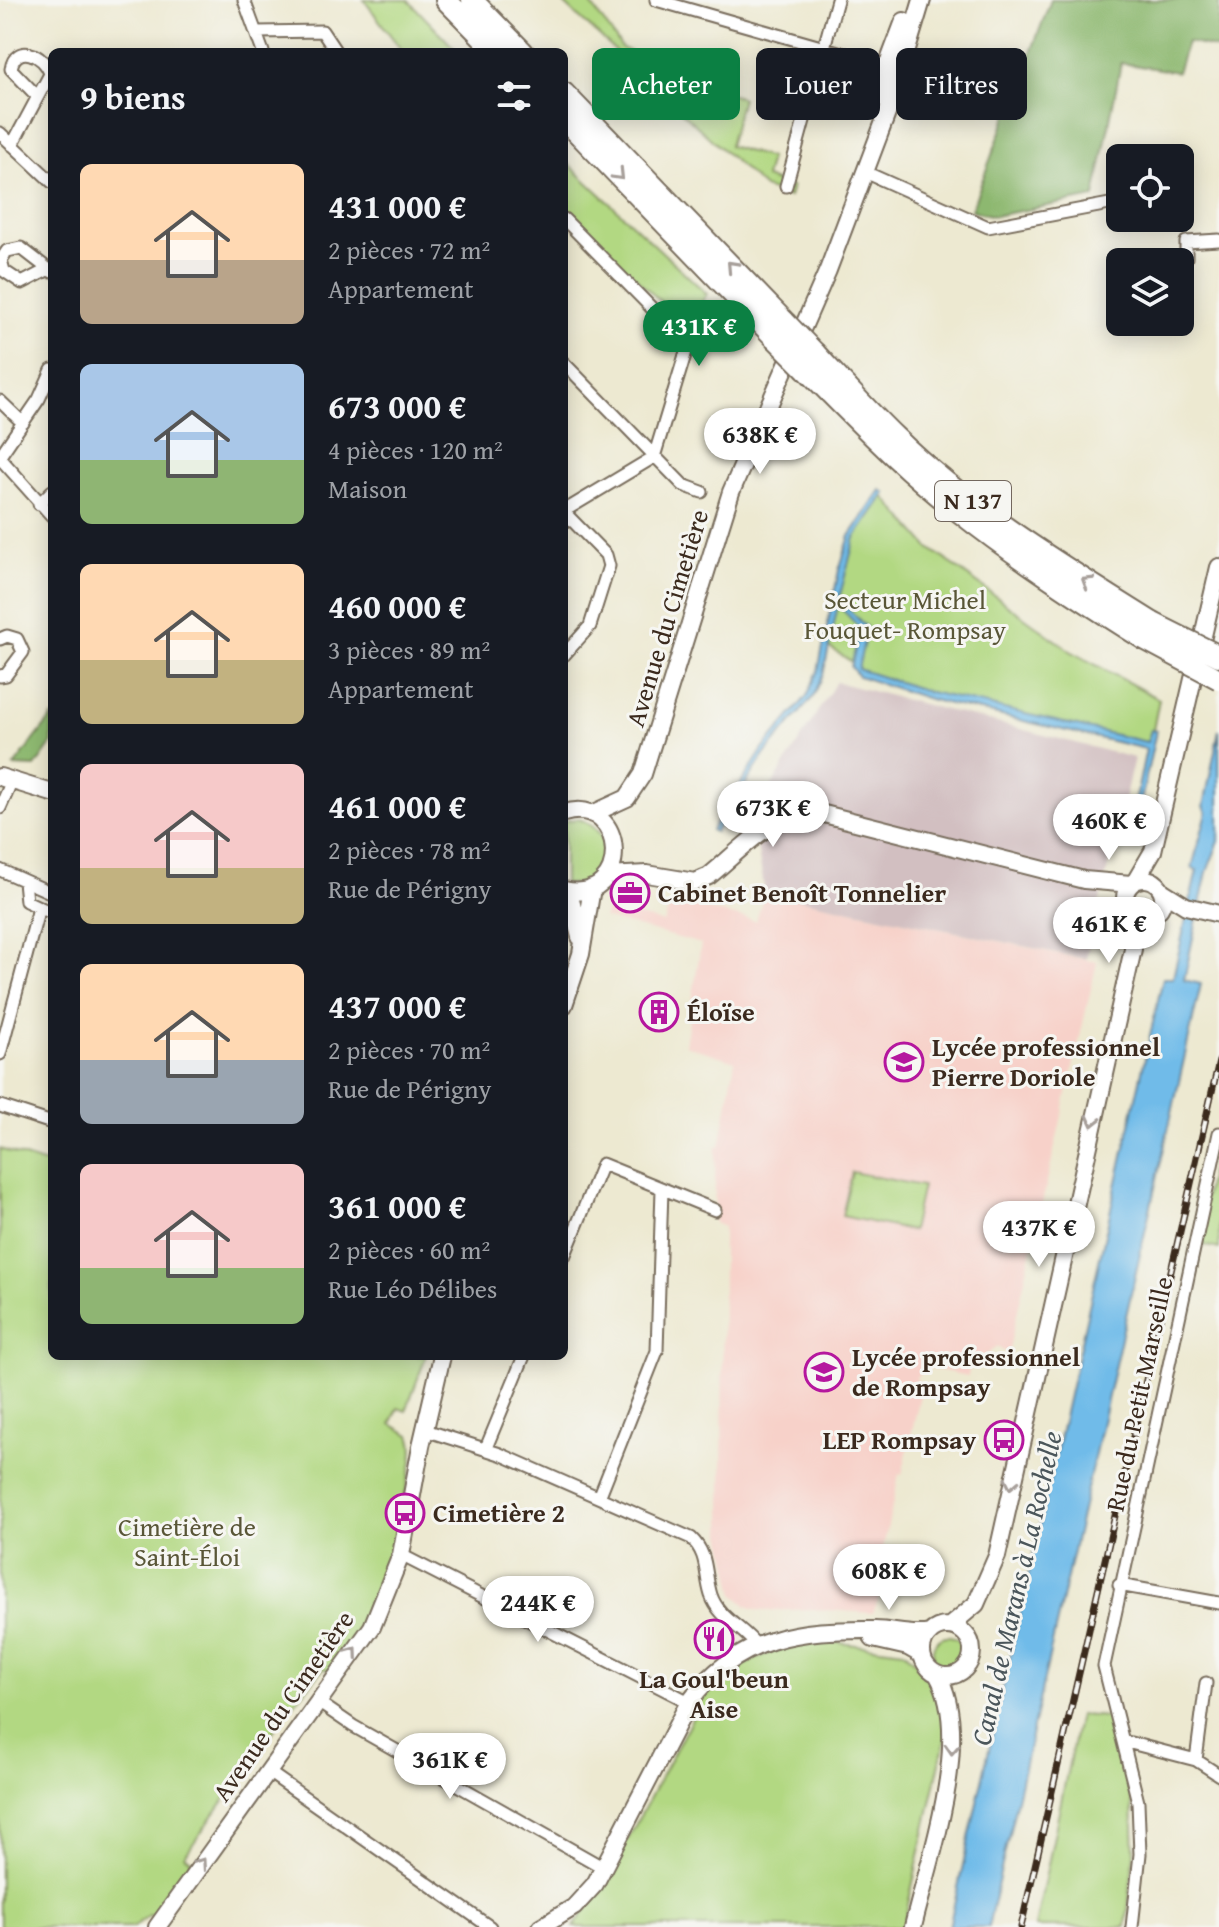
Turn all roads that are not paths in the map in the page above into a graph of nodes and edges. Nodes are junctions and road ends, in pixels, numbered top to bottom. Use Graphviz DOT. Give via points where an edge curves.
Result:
graph roads {
  1 [pos="244,0"];
  2 [pos="446,0"];
  3 [pos="472,0"];
  4 [pos="656,0"];
  5 [pos="837,0"];
  6 [pos="912,0"];
  7 [pos="922,0"];
  8 [pos="690,4"];
  9 [pos="257,32"];
  10 [pos="824,47"];
  11 [pos="262,48"];
  12 [pos="333,48"];
  13 [pos="493,48"];
  14 [pos="519,48"];
  15 [pos="893,68"];
  16 [pos="36,95"];
  17 [pos="568,97"];
  18 [pos="568,123"];
  19 [pos="1,135"];
  20 [pos="12,145"];
  21 [pos="865,172"];
  22 [pos="48,178"];
  23 [pos="786,186"];
  24 [pos="1106,205"];
  25 [pos="568,223"];
  26 [pos="1219,240"];
  27 [pos="1186,248"];
  28 [pos="780,330"];
  29 [pos="568,367"];
  30 [pos="48,377"];
  31 [pos="0,401"];
  32 [pos="23,423"];
  33 [pos="0,457"];
  34 [pos="654,457"];
  35 [pos="702,492"];
  36 [pos="48,495"];
  37 [pos="39,504"];
  38 [pos="568,509"];
  39 [pos="48,512"];
  40 [pos="568,515"];
  41 [pos="1219,567"];
  42 [pos="1149,631"];
  43 [pos="0,639"];
  44 [pos="568,651"];
  45 [pos="1219,656"];
  46 [pos="0,676"];
  47 [pos="1219,679"];
  48 [pos="6,779"];
  49 [pos="48,792"];
  50 [pos="627,798"];
  51 [pos="0,808"];
  52 [pos="568,813"];
  53 [pos="592,814"];
  54 [pos="615,850"];
  55 [pos="1153,851"];
  56 [pos="0,870"];
  57 [pos="647,874"];
  58 [pos="607,876"];
  59 [pos="1084,880"];
  60 [pos="24,881"];
  61 [pos="1134,882"];
  62 [pos="1158,886"];
  63 [pos="592,888"];
  64 [pos="48,891"];
  65 [pos="568,891"];
  66 [pos="568,897"];
  67 [pos="1186,906"];
  68 [pos="1128,907"];
  69 [pos="39,908"];
  70 [pos="1159,909"];
  71 [pos="48,911"];
  72 [pos="1211,912"];
  73 [pos="581,954"];
  74 [pos="568,993"];
  75 [pos="0,1054"];
  76 [pos="0,1106"];
  77 [pos="48,1122"];
  78 [pos="1219,1133"];
  79 [pos="662,1189"];
  80 [pos="715,1210"];
  81 [pos="568,1247"];
  82 [pos="441,1360"];
  83 [pos="522,1360"];
  84 [pos="425,1430"];
  85 [pos="486,1448"];
  86 [pos="600,1495"];
  87 [pos="401,1555"];
  88 [pos="1119,1585"];
  89 [pos="1219,1603"];
  90 [pos="951,1625"];
  91 [pos="856,1633"];
  92 [pos="930,1633"];
  93 [pos="757,1646"];
  94 [pos="922,1655"];
  95 [pos="937,1674"];
  96 [pos="1206,1683"];
  97 [pos="318,1702"];
  98 [pos="689,1702"];
  99 [pos="1123,1741"];
  100 [pos="1196,1760"];
  101 [pos="267,1771"];
  102 [pos="1219,1775"];
  103 [pos="604,1868"];
  104 [pos="157,1927"];
  105 [pos="490,1927"];
  106 [pos="541,1927"];
  107 [pos="913,1927"];
  108 [pos="1132,1927"];
  1 -- 9 [label="street"];
  2 -- 13 [label="highway"];
  3 -- 14 [label="highway"];
  4 -- 8 [label="street"];
  5 -- 10 [label="street"];
  6 -- 15 [label="street, Avenue du Cimetière"];
  7 -- 15 [label="street, Avenue du Cimetière"];
  8 -- 10 [label="street"];
  9 -- 11 [label="street"];
  9 -- 12 [label="street" via="322,31"];
  10 -- 15 [label="street"];
  10 -- 23 [label="street"];
  15 -- 21 [label="street, Avenue du Cimetière"];
  16 -- 20 [label="street"];
  28 -- 17 [label="highway, N 137, one-way"];
  18 -- 28 [label="highway, N 137, one-way"];
  19 -- 20 [label="street"];
  20 -- 22 [label="street"];
  21 -- 24 [label="street" via="988,227"];
  21 -- 50 [label="street, Avenue du Cimetière" via="824,281 731,492 650,757"];
  25 -- 34 [label="street" via="688,345"];
  26 -- 27 [label="street" via="1186,242"];
  28 -- 42 [label="highway, N 137, bridge" via="966,496"];
  29 -- 34 [label="street"];
  30 -- 32 [label="street"];
  31 -- 32 [label="street"];
  32 -- 33 [label="street"];
  33 -- 37 [label="street"];
  34 -- 35 [label="street" via="683,485"];
  34 -- 38 [label="street"];
  36 -- 37 [label="street"];
  37 -- 39 [label="street"];
  40 -- 44 [label="street" via="606,555 609,566 590,626"];
  41 -- 55 [label="street"];
  42 -- 45 [label="highway, N 137, bridge"];
  42 -- 47 [label="highway, N 137, bridge"];
  43 -- 46 [label="street" via="17,639 23,652"];
  48 -- 49 [label="street"];
  48 -- 51 [label="street"];
  50 -- 53 [label="street"];
  50 -- 54 [label="street, Avenue du Cimetière" via="618,818"];
  52 -- 53 [label="street"];
  53 -- 54 [label="street" via="610,831"];
  54 -- 57 [label="street"];
  54 -- 58 [label="street, Avenue du Cimetière"];
  55 -- 61 [label="street"];
  55 -- 62 [label="street"];
  56 -- 60 [label="street"];
  57 -- 58 [label="street"];
  57 -- 59 [label="street" via="695,882 776,821 812,811"];
  58 -- 63 [label="street"];
  59 -- 61 [label="street"];
  59 -- 68 [label="street"];
  60 -- 64 [label="street"];
  60 -- 69 [label="street" via="23,897"];
  61 -- 62 [label="street"];
  61 -- 68 [label="street"];
  62 -- 67 [label="street"];
  62 -- 70 [label="street"];
  63 -- 65 [label="street"];
  63 -- 73 [label="street"];
  66 -- 73 [label="street" via="579,927"];
  67 -- 70 [label="street"];
  67 -- 72 [label="street"];
  68 -- 70 [label="street" via="1149,916"];
  68 -- 90 [label="street, one-way" via="1133,949 997,1556 976,1604"];
  69 -- 71 [label="street"];
  69 -- 75 [label="street"];
  73 -- 74 [label="street"];
  76 -- 77 [label="street"];
  78 -- 88 [label="street, Rue du Petit Marseille"];
  79 -- 80 [label="street"];
  79 -- 81 [label="street" via="602,1164"];
  79 -- 86 [label="street" via="657,1351"];
  82 -- 84 [label="street, Avenue du Cimetière"];
  83 -- 85 [label="street"];
  84 -- 85 [label="street"];
  84 -- 87 [label="street, Avenue du Cimetière"];
  85 -- 86 [label="street"];
  86 -- 93 [label="street" via="691,1538 703,1549 711,1596"];
  97 -- 87 [label="street, Avenue du Cimetière, one-way" via="372,1627"];
  87 -- 98 [label="street"];
  88 -- 89 [label="street"];
  88 -- 99 [label="street, Rue du Petit Marseille" via="1104,1666"];
  90 -- 92 [label="street"];
  90 -- 95 [label="street" via="969,1636 972,1656 962,1672"];
  91 -- 92 [label="street"];
  91 -- 93 [label="street" via="806,1631"];
  91 -- 94 [label="street"];
  92 -- 94 [label="street"];
  93 -- 98 [label="street" via="711,1675"];
  94 -- 95 [label="street"];
  95 -- 107 [label="street, one-way" via="953,1718 951,1764"];
  96 -- 100 [label="street"];
  97 -- 101 [label="street, Avenue du Cimetière"];
  97 -- 103 [label="street"];
  98 -- 103 [label="street"];
  99 -- 100 [label="street"];
  99 -- 108 [label="street" via="1138,1802 1140,1854"];
  100 -- 102 [label="street"];
  104 -- 101 [label="street, Avenue du Cimetière, one-way"];
  101 -- 105 [label="street"];
  103 -- 106 [label="street" via="586,1897"];
}
